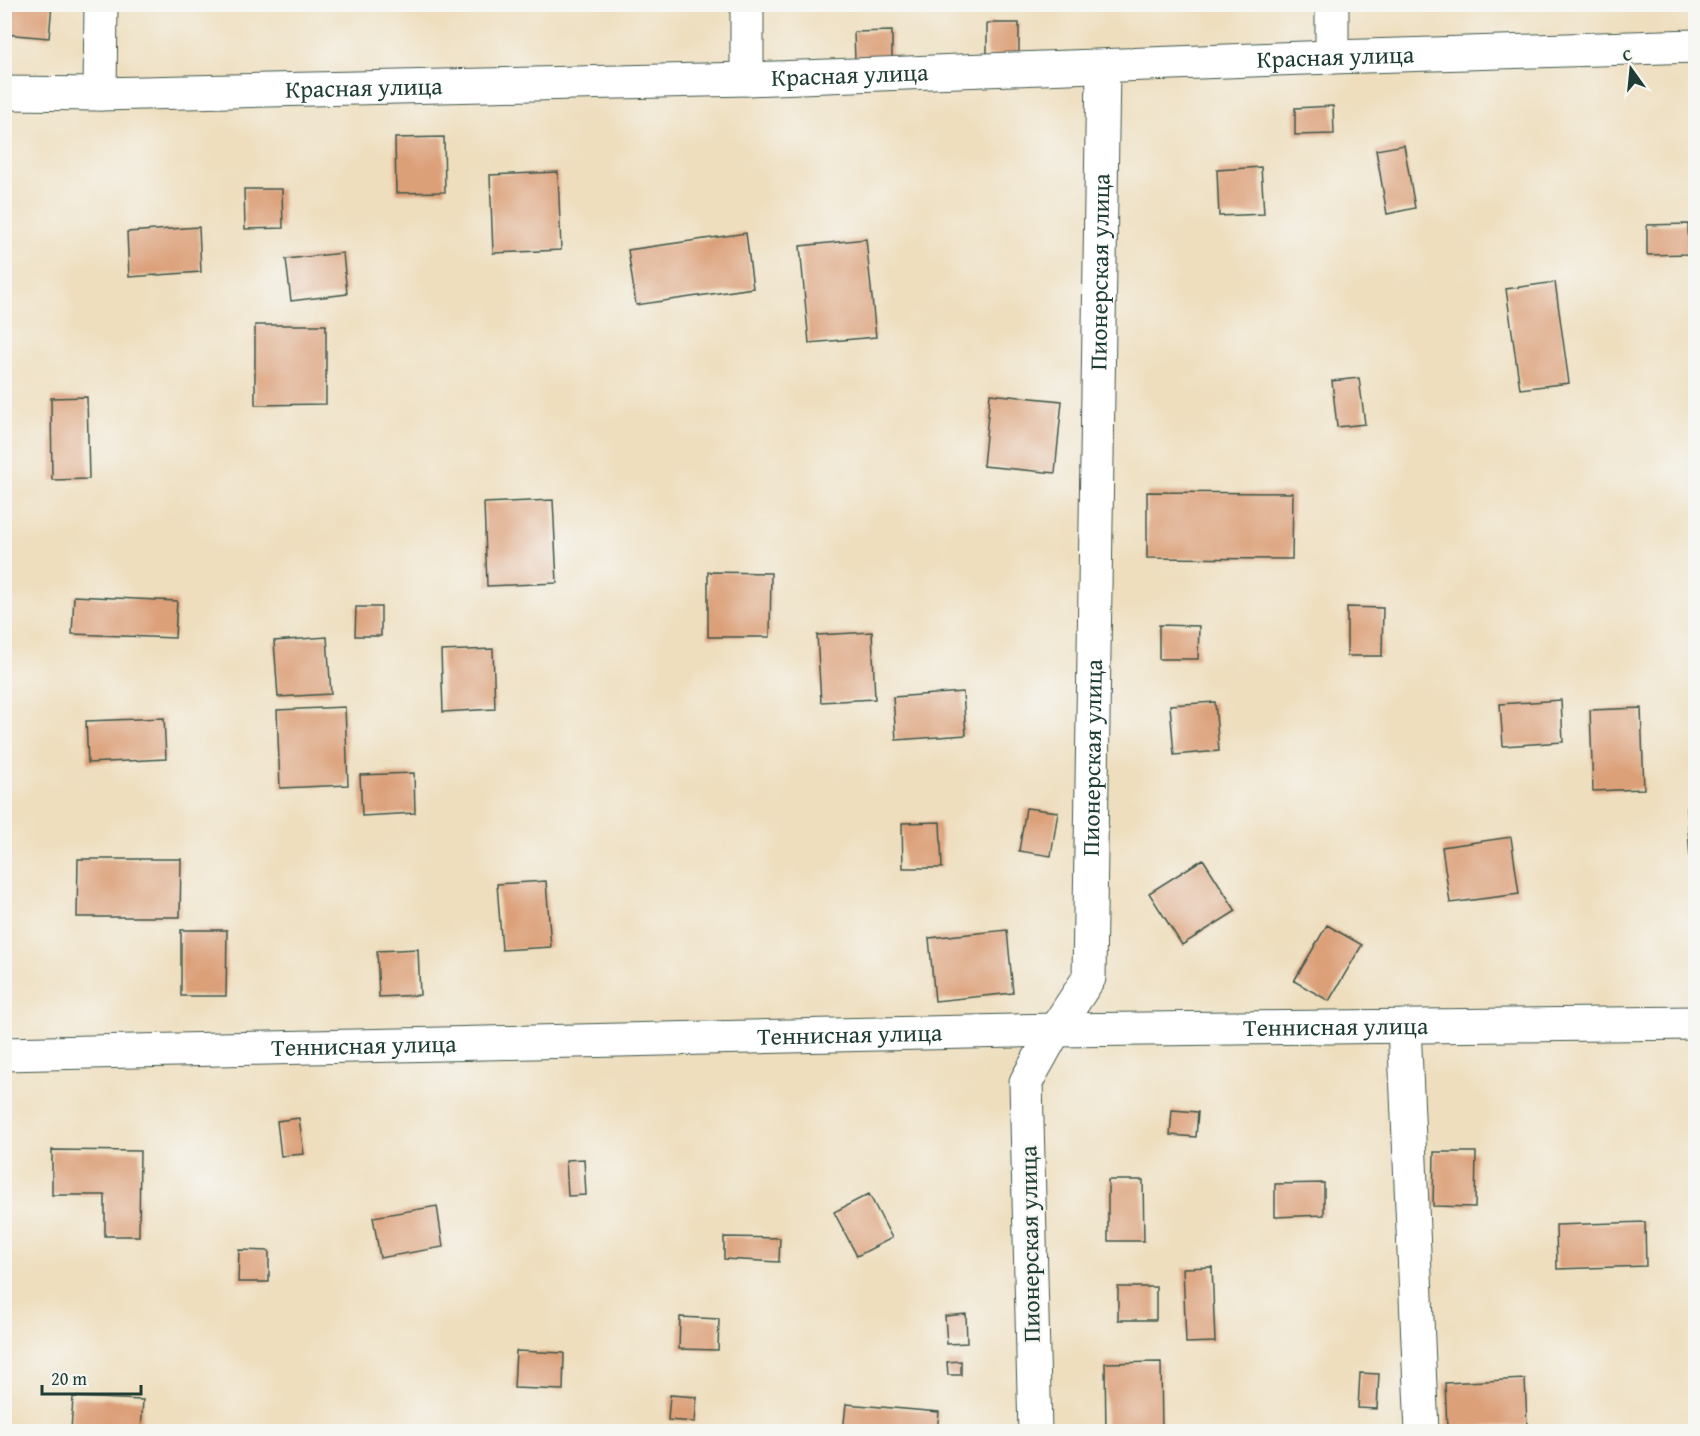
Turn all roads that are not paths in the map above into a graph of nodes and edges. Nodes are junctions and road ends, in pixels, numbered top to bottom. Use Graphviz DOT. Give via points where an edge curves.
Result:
graph roads {
  1 [pos="101,4"];
  2 [pos="747,4"];
  3 [pos="1332,4"];
  4 [pos="1695,46"];
  5 [pos="1332,57"];
  6 [pos="1103,66"];
  7 [pos="747,79"];
  8 [pos="4,93"];
  9 [pos="100,94"];
  10 [pos="1695,1023"];
  11 [pos="1404,1026"];
  12 [pos="1056,1030"];
  13 [pos="4,1054"];
  14 [pos="1035,1431"];
  15 [pos="1422,1431"];
  1 -- 9 [label="street"];
  2 -- 7 [label="street"];
  3 -- 5 [label="street"];
  4 -- 5 [label="street, Красная улица"];
  5 -- 6 [label="street, Красная улица"];
  6 -- 7 [label="street, Красная улица"];
  6 -- 12 [label="street, Пионерская улица" via="1089,978"];
  7 -- 9 [label="street, Красная улица"];
  8 -- 9 [label="street, Красная улица"];
  10 -- 11 [label="street, Теннисная улица"];
  11 -- 12 [label="street, Теннисная улица"];
  11 -- 15 [label="street"];
  12 -- 13 [label="street, Теннисная улица"];
  12 -- 14 [label="street, Пионерская улица" via="1026,1082"];
}
